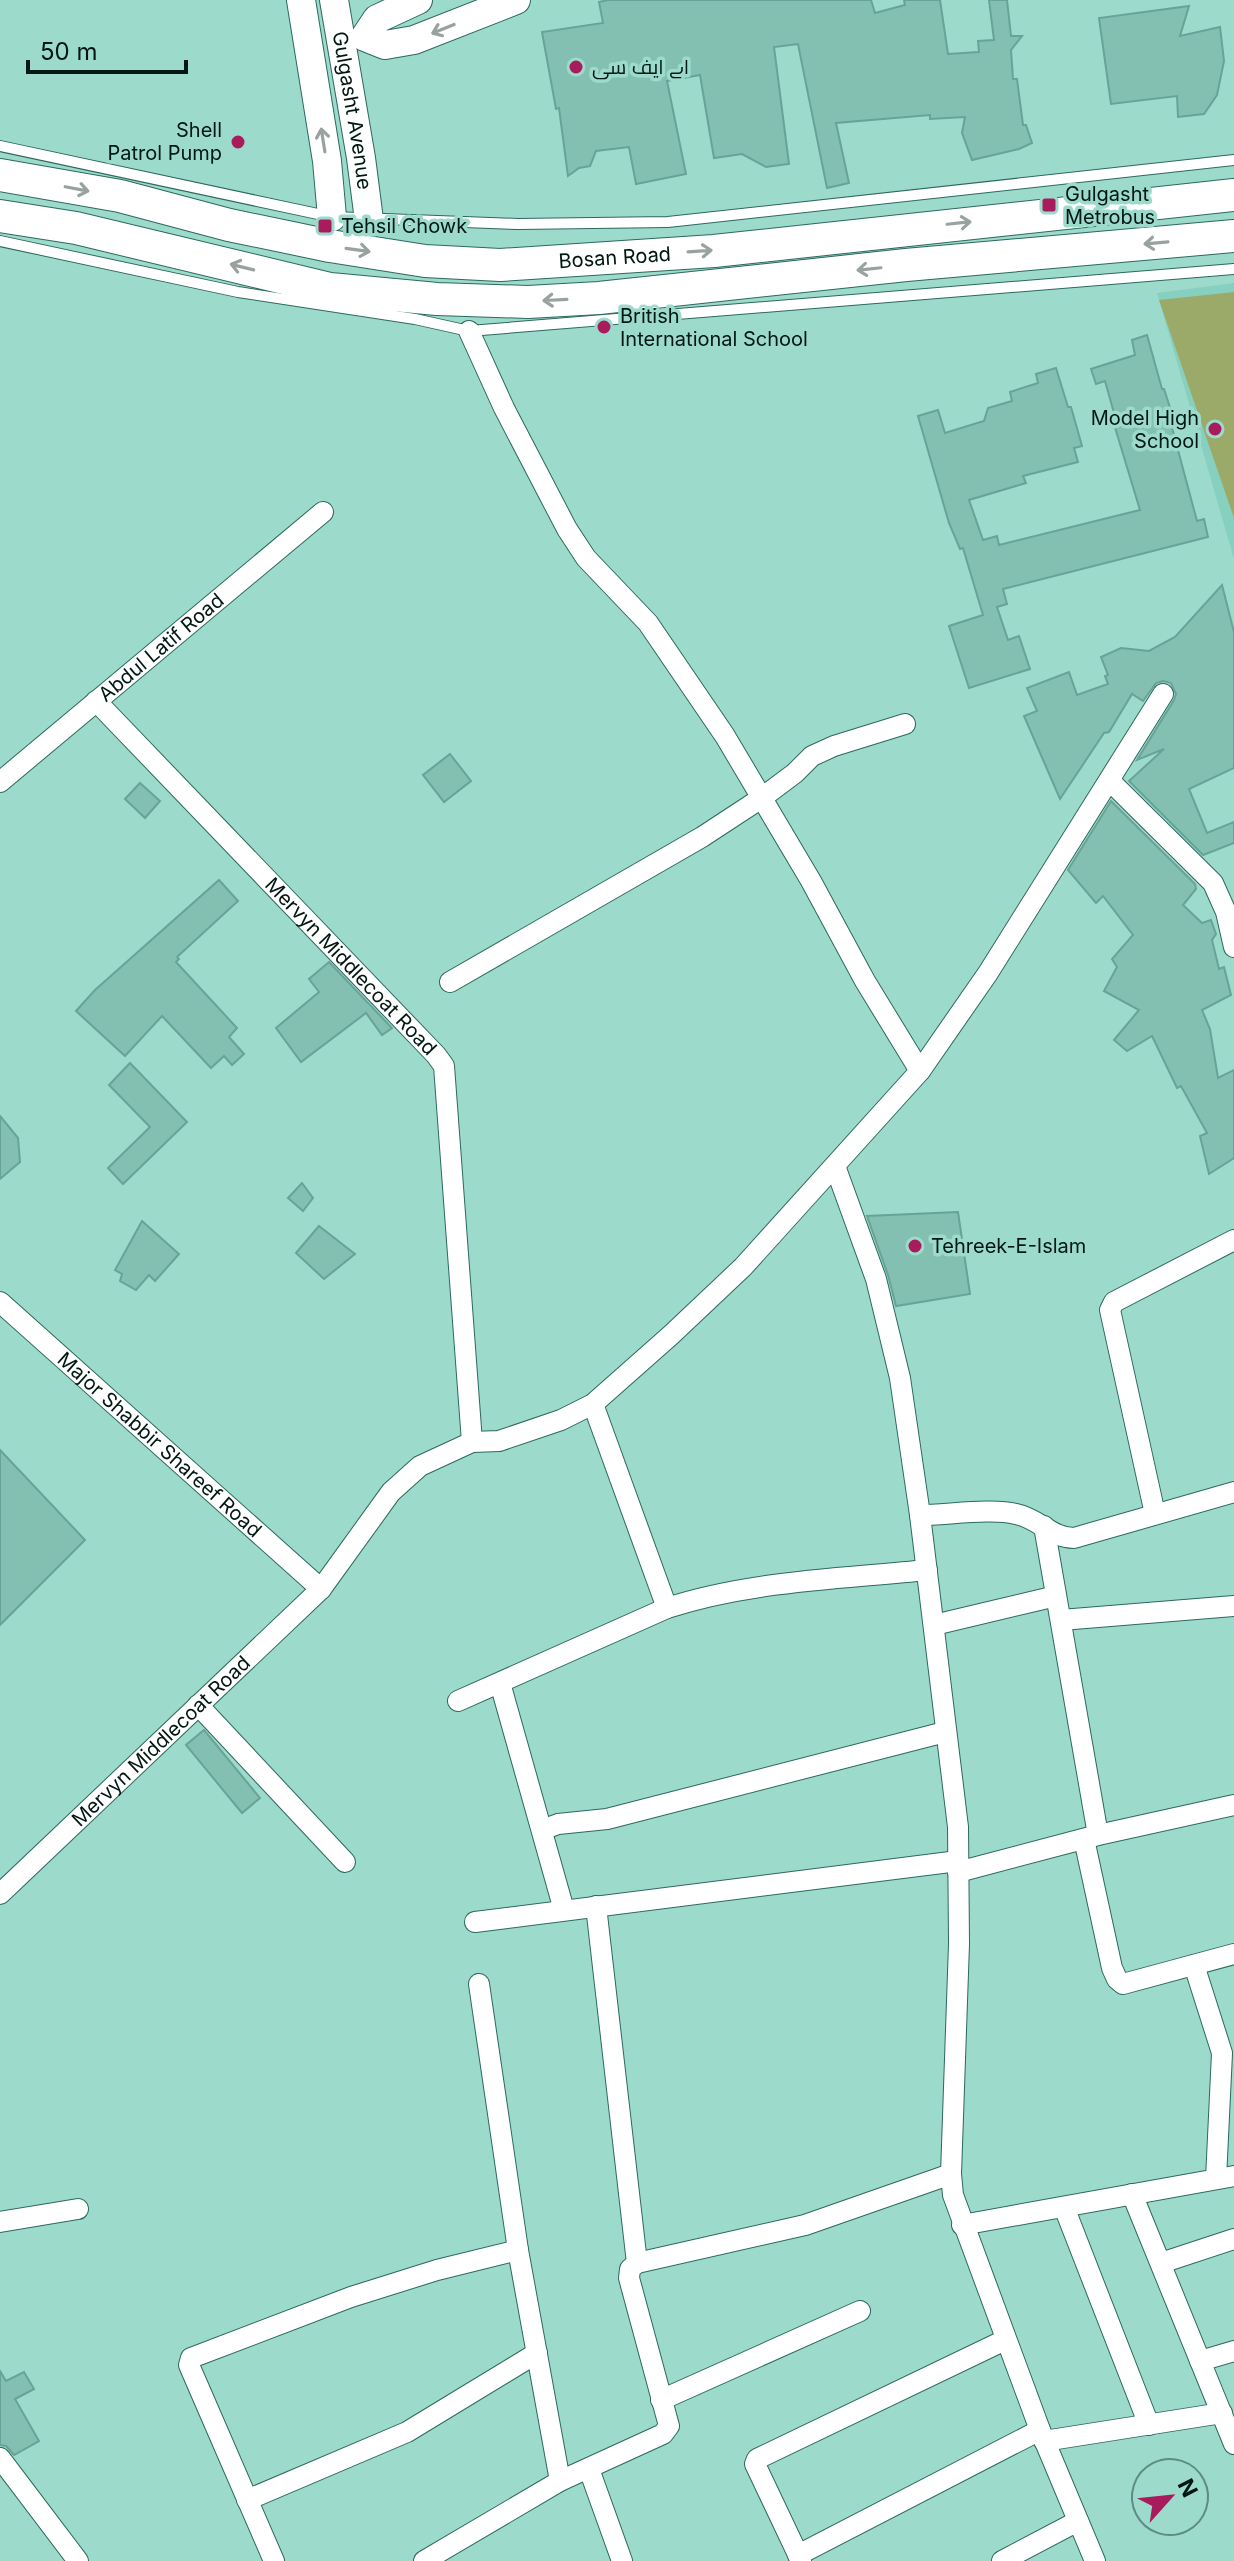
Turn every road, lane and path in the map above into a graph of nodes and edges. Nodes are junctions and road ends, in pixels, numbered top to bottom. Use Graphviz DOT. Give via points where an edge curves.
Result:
graph roads {
  1 [pos="301,0"];
  2 [pos="334,0"];
  3 [pos="418,0"];
  4 [pos="516,0"];
  5 [pos="354,40"];
  6 [pos="310,53"];
  7 [pos="0,146"];
  8 [pos="1234,160"];
  9 [pos="0,175"];
  10 [pos="1234,195"];
  11 [pos="0,216"];
  12 [pos="332,217"];
  13 [pos="369,220"];
  14 [pos="1234,236"];
  15 [pos="0,241"];
  16 [pos="1234,269"];
  17 [pos="469,331"];
  18 [pos="323,512"];
  19 [pos="1163,694"];
  20 [pos="96,701"];
  21 [pos="905,724"];
  22 [pos="1110,781"];
  23 [pos="0,782"];
  24 [pos="763,797"];
  25 [pos="1234,947"];
  26 [pos="450,982"];
  27 [pos="920,1071"];
  28 [pos="835,1166"];
  29 [pos="1234,1240"];
  30 [pos="0,1302"];
  31 [pos="593,1404"];
  32 [pos="472,1442"];
  33 [pos="1234,1492"];
  34 [pos="1155,1514"];
  35 [pos="920,1515"];
  36 [pos="1044,1526"];
  37 [pos="927,1570"];
  38 [pos="321,1589"];
  39 [pos="1056,1596"];
  40 [pos="1234,1606"];
  41 [pos="667,1608"];
  42 [pos="1061,1620"];
  43 [pos="934,1625"];
  44 [pos="500,1683"];
  45 [pos="458,1701"];
  46 [pos="198,1705"];
  47 [pos="945,1732"];
  48 [pos="1234,1805"];
  49 [pos="542,1830"];
  50 [pos="1091,1837"];
  51 [pos="345,1862"];
  52 [pos="958,1866"];
  53 [pos="0,1894"];
  54 [pos="596,1906"];
  55 [pos="564,1910"];
  56 [pos="475,1922"];
  57 [pos="1234,1954"];
  58 [pos="1194,1965"];
  59 [pos="479,1984"];
  60 [pos="951,2174"];
  61 [pos="1225,2177"];
  62 [pos="1132,2194"];
  63 [pos="1064,2207"];
  64 [pos="78,2209"];
  65 [pos="0,2222"];
  66 [pos="962,2225"];
  67 [pos="1234,2239"];
  68 [pos="518,2250"];
  69 [pos="637,2263"];
  70 [pos="1161,2263"];
  71 [pos="860,2311"];
  72 [pos="1005,2340"];
  73 [pos="1234,2351"];
  74 [pos="537,2353"];
  75 [pos="1200,2361"];
  76 [pos="661,2400"];
  77 [pos="1222,2413"];
  78 [pos="1149,2425"];
  79 [pos="1042,2436"];
  80 [pos="1234,2444"];
  81 [pos="0,2458"];
  82 [pos="589,2469"];
  83 [pos="560,2481"];
  84 [pos="247,2500"];
  85 [pos="1078,2521"];
  86 [pos="460,2553"];
  87 [pos="799,2558"];
  88 [pos="78,2561"];
  89 [pos="274,2561"];
  90 [pos="424,2561"];
  91 [pos="622,2561"];
  92 [pos="1002,2561"];
  93 [pos="1095,2561"];
  1 -- 6 [label="street, Gulgasht Avenue"];
  2 -- 5 [label="street, Gulgasht Avenue"];
  3 -- 5 [label="street, Gulgasht Avenue" via="389,11"];
  4 -- 5 [label="street, Gulgasht Avenue, one-way" via="414,40 385,45"];
  5 -- 6 [label="street"];
  5 -- 13 [label="street, Gulgasht Avenue"];
  12 -- 6 [label="street, Gulgasht Avenue, one-way"];
  7 -- 12 [label="lane"];
  8 -- 13 [label="lane" via="668,222"];
  9 -- 10 [label="main road, Bosan Road, one-way" via="120,196 330,246 425,261 500,265 714,251"];
  14 -- 11 [label="main road, Bosan Road, one-way" via="528,302 330,289 76,228"];
  12 -- 13 [label="lane"];
  15 -- 17 [label="lane" via="238,292"];
  16 -- 17 [label="lane"];
  17 -- 24 [label="street" via="567,529 586,558 648,623"];
  18 -- 20 [label="street, Abdul Latif Road"];
  19 -- 22 [label="street, Mervyn Middlecoat Road"];
  20 -- 23 [label="street, Abdul Latif Road"];
  20 -- 32 [label="street, Mervyn Middlecoat Road" via="444,1066"];
  21 -- 24 [label="street" via="812,756"];
  22 -- 25 [label="street" via="1213,883"];
  22 -- 27 [label="street, Mervyn Middlecoat Road"];
  24 -- 26 [label="street"];
  24 -- 27 [label="street"];
  27 -- 28 [label="street, Mervyn Middlecoat Road"];
  28 -- 31 [label="street, Mervyn Middlecoat Road" via="743,1267"];
  28 -- 35 [label="street" via="876,1279 900,1378"];
  29 -- 34 [label="street" via="1114,1302 1110,1310"];
  30 -- 38 [label="street, Major Shabbir Shareef Road"];
  31 -- 32 [label="street, Mervyn Middlecoat Road" via="499,1441"];
  31 -- 41 [label="street"];
  32 -- 38 [label="street, Mervyn Middlecoat Road" via="420,1466 391,1492"];
  33 -- 34 [label="street"];
  34 -- 36 [label="street" via="1074,1538 1060,1538"];
  35 -- 36 [label="street" via="1013,1513"];
  35 -- 37 [label="street"];
  36 -- 39 [label="street"];
  37 -- 41 [label="street" via="736,1590"];
  37 -- 43 [label="street"];
  38 -- 46 [label="street, Mervyn Middlecoat Road"];
  39 -- 42 [label="street"];
  39 -- 43 [label="street"];
  40 -- 42 [label="street"];
  41 -- 44 [label="street"];
  42 -- 50 [label="street"];
  43 -- 47 [label="street"];
  44 -- 45 [label="street"];
  44 -- 49 [label="street"];
  46 -- 51 [label="street"];
  46 -- 53 [label="street, Mervyn Middlecoat Road"];
  47 -- 49 [label="street" via="631,1813"];
  47 -- 52 [label="street"];
  48 -- 50 [label="street"];
  49 -- 55 [label="street"];
  50 -- 52 [label="street"];
  50 -- 58 [label="street" via="1117,1979 1123,1984"];
  52 -- 54 [label="street"];
  52 -- 60 [label="street"];
  54 -- 55 [label="street"];
  54 -- 69 [label="street"];
  55 -- 56 [label="street"];
  57 -- 58 [label="street"];
  58 -- 61 [label="street" via="1222,2053"];
  59 -- 68 [label="street"];
  60 -- 66 [label="street"];
  60 -- 69 [label="street" via="805,2225"];
  61 -- 62 [label="street"];
  62 -- 63 [label="street"];
  62 -- 70 [label="street"];
  63 -- 66 [label="street"];
  63 -- 78 [label="street"];
  64 -- 65 [label="street"];
  66 -- 72 [label="street"];
  67 -- 70 [label="street"];
  68 -- 74 [label="street"];
  68 -- 84 [label="street" via="351,2297 191,2358 189,2365"];
  69 -- 76 [label="street" via="629,2278"];
  70 -- 75 [label="street"];
  71 -- 76 [label="street"];
  72 -- 79 [label="street"];
  72 -- 87 [label="street" via="757,2459"];
  73 -- 75 [label="street"];
  74 -- 83 [label="street"];
  74 -- 84 [label="street" via="407,2432"];
  75 -- 77 [label="street"];
  76 -- 82 [label="street" via="669,2426 663,2434"];
  77 -- 78 [label="street"];
  77 -- 80 [label="street"];
  78 -- 79 [label="street"];
  79 -- 85 [label="street"];
  79 -- 87 [label="street"];
  81 -- 88 [label="street"];
  82 -- 83 [label="street"];
  82 -- 91 [label="street"];
  83 -- 86 [label="street"];
  84 -- 89 [label="street"];
  85 -- 92 [label="street"];
  85 -- 93 [label="street"];
  86 -- 90 [label="street"];
}
